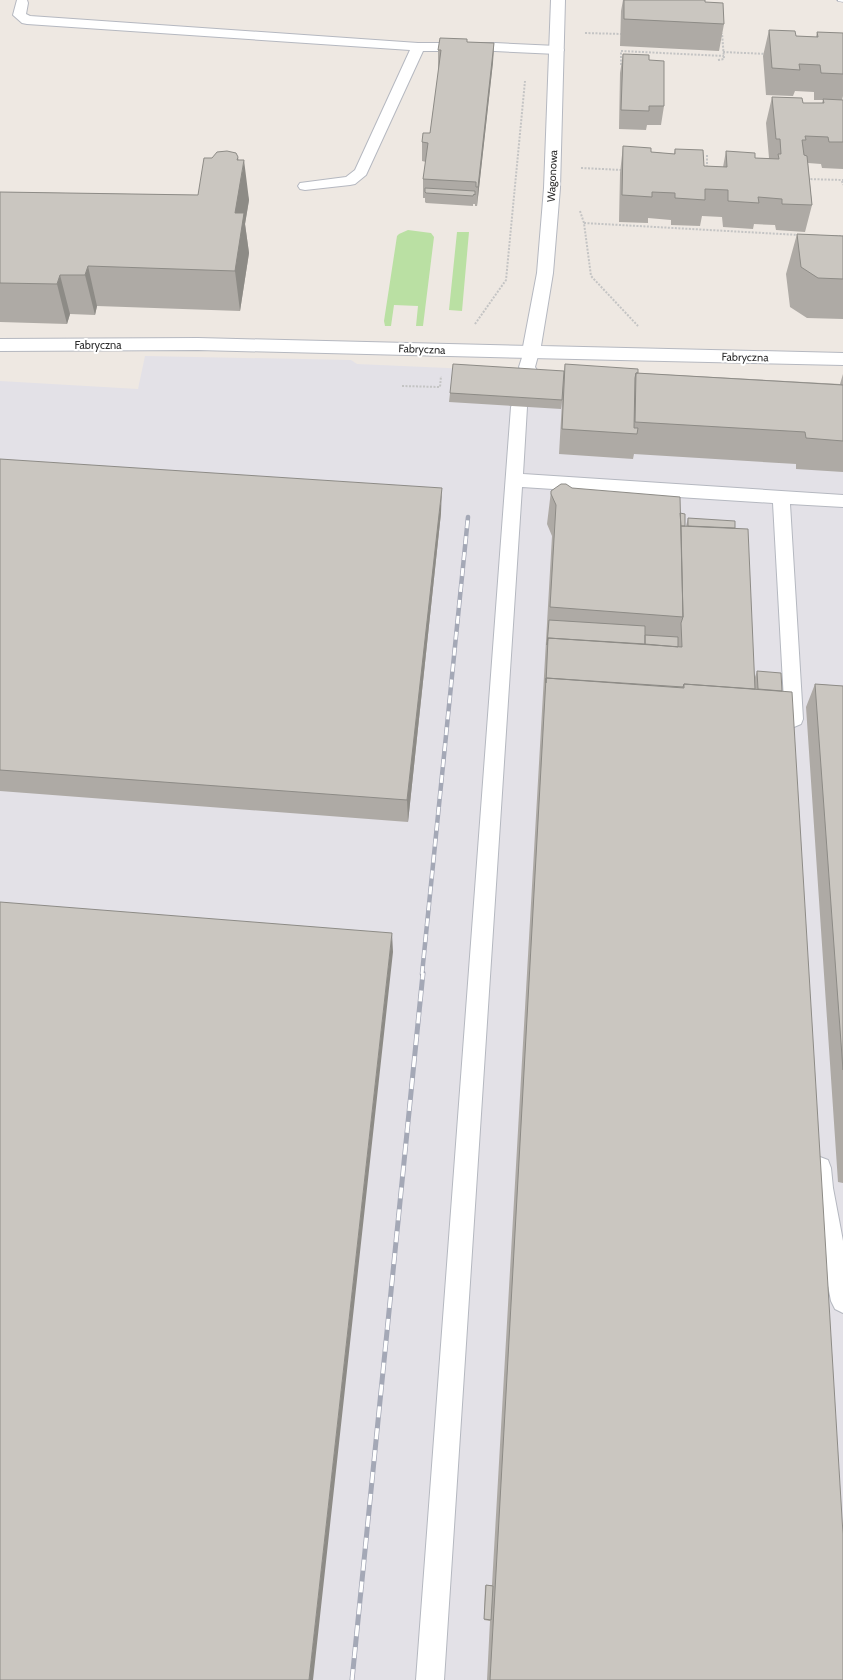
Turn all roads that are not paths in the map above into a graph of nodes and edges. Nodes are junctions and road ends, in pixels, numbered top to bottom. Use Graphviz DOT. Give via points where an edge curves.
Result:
graph roads {
  1 [pos="558,0"];
  2 [pos="22,3"];
  3 [pos="418,47"];
  4 [pos="557,50"];
  5 [pos="305,186"];
  6 [pos="0,345"];
  7 [pos="843,359"];
  8 [pos="527,368"];
  9 [pos="519,407"];
  10 [pos="514,480"];
  11 [pos="781,497"];
  12 [pos="843,501"];
  13 [pos="794,734"];
  14 [pos="819,1148"];
  15 [pos="843,1301"];
  16 [pos="430,1680"];
  1 -- 4 [label="street, Wagonowa"];
  2 -- 3 [label="lane" via="19,15 27,20"];
  3 -- 4 [label="lane"];
  3 -- 5 [label="lane" via="361,172 350,180"];
  4 -- 8 [label="street, Wagonowa" via="552,188 545,273"];
  6 -- 8 [label="street, Fabryczna" via="198,344"];
  7 -- 8 [label="street, Fabryczna"];
  9 -- 10 [label="lane"];
  10 -- 11 [label="lane"];
  10 -- 16 [label="lane"];
  11 -- 12 [label="lane"];
  11 -- 13 [label="lane"];
  14 -- 15 [label="lane" via="821,1188"];
}
